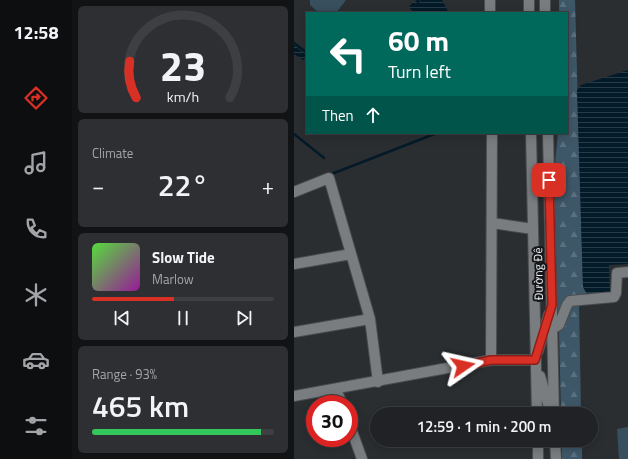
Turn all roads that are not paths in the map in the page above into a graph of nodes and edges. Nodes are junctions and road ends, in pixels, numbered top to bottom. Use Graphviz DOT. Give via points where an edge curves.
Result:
graph roads {
  1 [pos="490,0"];
  2 [pos="528,0"];
  3 [pos="545,0"];
  4 [pos="490,12"];
  5 [pos="529,12"];
  6 [pos="545,12"];
  7 [pos="492,134"];
  8 [pos="531,134"];
  9 [pos="548,134"];
  10 [pos="294,192"];
  11 [pos="492,223"];
  12 [pos="533,229"];
  13 [pos="350,254"];
  14 [pos="294,264"];
  15 [pos="628,272"];
  16 [pos="552,305"];
  17 [pos="370,319"];
  18 [pos="552,329"];
  19 [pos="294,332"];
  20 [pos="491,360"];
  21 [pos="535,360"];
  22 [pos="378,382"];
  23 [pos="336,389"];
  24 [pos="338,395"];
  25 [pos="294,396"];
  26 [pos="537,407"];
  27 [pos="549,407"];
  28 [pos="554,407"];
  29 [pos="356,447"];
  30 [pos="538,447"];
  31 [pos="555,447"];
  32 [pos="360,459"];
  33 [pos="538,459"];
  34 [pos="556,459"];
  1 -- 4 [label="street"];
  2 -- 5 [label="street"];
  3 -- 6 [label="street"];
  7 -- 11 [label="street"];
  8 -- 12 [label="street, Đường Đê"];
  9 -- 16 [label="street, Đường Đê"];
  10 -- 13 [label="street" via="329,178"];
  11 -- 12 [label="street"];
  11 -- 20 [label="street"];
  12 -- 21 [label="street, Đường Đê"];
  13 -- 14 [label="street"];
  13 -- 17 [label="street"];
  15 -- 18 [label="street" via="616,273 614,297 570,301 559,325"];
  16 -- 18 [label="street, Đường Đê"];
  16 -- 21 [label="street"];
  17 -- 19 [label="street"];
  17 -- 22 [label="street"];
  18 -- 28 [label="street, Đường Đê"];
  20 -- 21 [label="street"];
  20 -- 22 [label="street"];
  21 -- 26 [label="street, Đường Đê"];
  21 -- 27 [label="street"];
  22 -- 23 [label="street"];
  23 -- 24 [label="street"];
  23 -- 25 [label="street"];
  29 -- 32 [label="street"];
  30 -- 33 [label="street"];
  31 -- 34 [label="street"];
}
